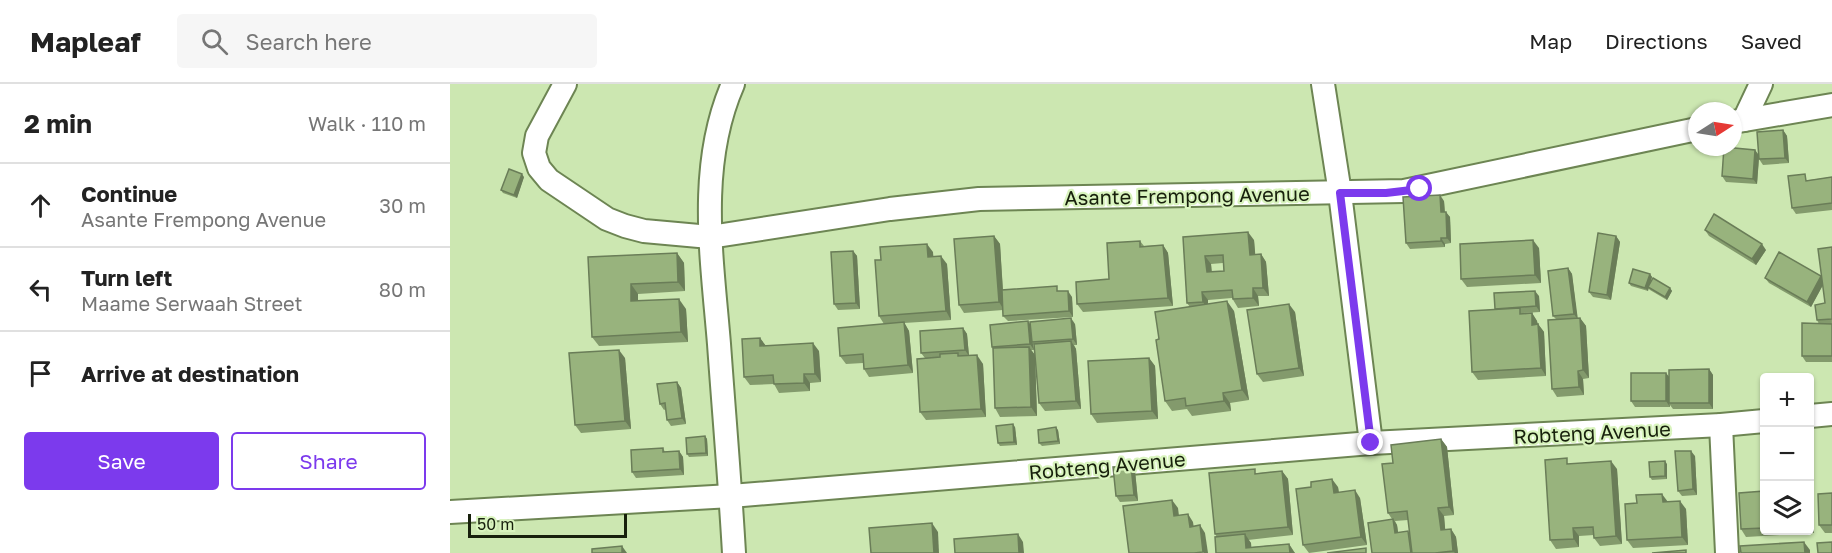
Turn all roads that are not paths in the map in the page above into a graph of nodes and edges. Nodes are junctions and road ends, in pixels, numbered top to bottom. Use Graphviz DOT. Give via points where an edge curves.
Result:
graph roads {
  1 [pos="565,84"];
  2 [pos="733,84"];
  3 [pos="1323,84"];
  4 [pos="1761,84"];
  5 [pos="1832,105"];
  6 [pos="1742,115"];
  7 [pos="1742,120"];
  8 [pos="1688,131"];
  9 [pos="1340,193"];
  10 [pos="710,237"];
  11 [pos="1832,414"];
  12 [pos="1814,416"];
  13 [pos="1760,421"];
  14 [pos="1721,425"];
  15 [pos="1371,443"];
  16 [pos="731,496"];
  17 [pos="450,512"];
  18 [pos="734,553"];
  19 [pos="1727,553"];
  1 -- 10 [label="street, Asante Frempong Avenue" via="537,136 534,153 549,180 607,219 625,226"];
  2 -- 10 [label="street" via="717,129 711,163"];
  3 -- 9 [label="street"];
  4 -- 6 [label="street"];
  5 -- 7 [label="street"];
  8 -- 9 [label="street, Asante Frempong Avenue" via="1412,190"];
  9 -- 10 [label="street, Asante Frempong Avenue" via="979,199 890,208"];
  9 -- 15 [label="street"];
  10 -- 16 [label="street"];
  11 -- 12 [label="street"];
  13 -- 14 [label="street, Robteng Avenue"];
  14 -- 15 [label="street, Robteng Avenue"];
  14 -- 19 [label="street"];
  15 -- 16 [label="street, Robteng Avenue"];
  16 -- 17 [label="street, Robteng Avenue"];
  16 -- 18 [label="street"];
}
